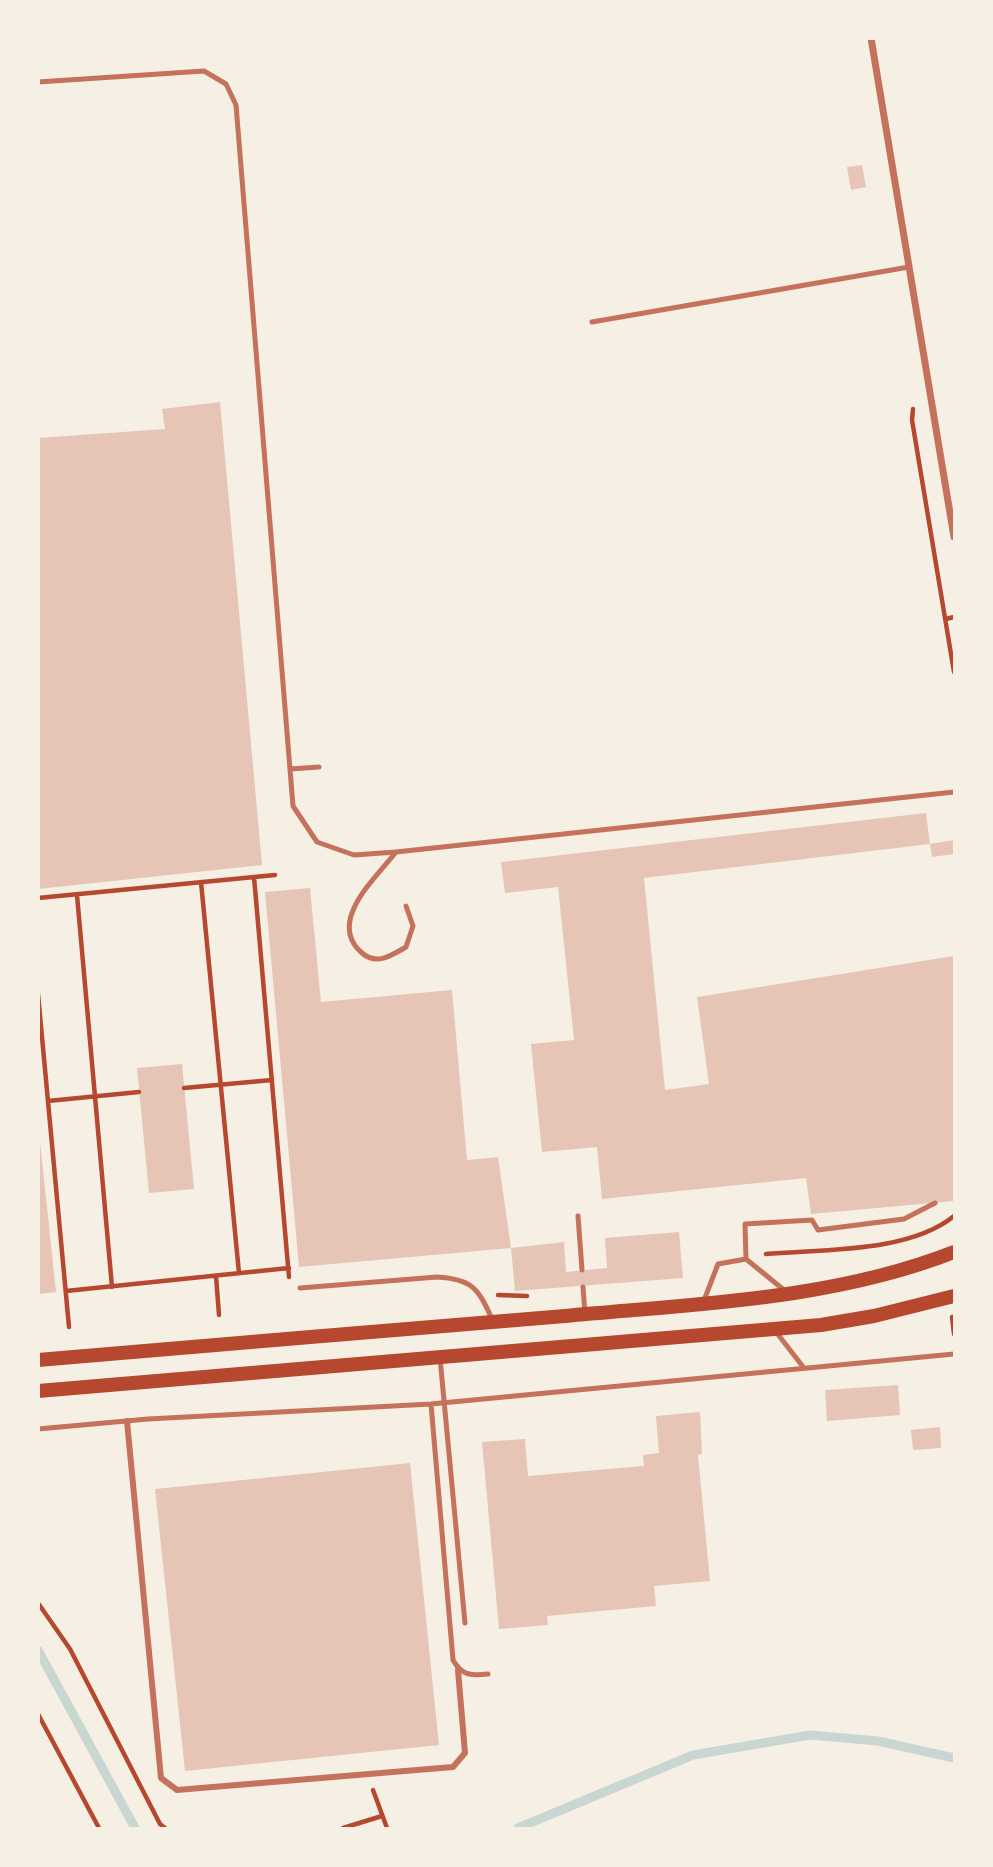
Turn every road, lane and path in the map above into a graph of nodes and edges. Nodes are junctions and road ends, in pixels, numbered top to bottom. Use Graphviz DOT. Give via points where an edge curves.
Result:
graph roads {
  1 [pos="871,38"];
  2 [pos="38,82"];
  3 [pos="909,267"];
  4 [pos="592,322"];
  5 [pos="914,397"];
  6 [pos="954,537"];
  7 [pos="954,617"];
  8 [pos="946,619"];
  9 [pos="954,672"];
  10 [pos="319,766"];
  11 [pos="290,769"];
  12 [pos="954,792"];
  13 [pos="396,852"];
  14 [pos="275,875"];
  15 [pos="254,877"];
  16 [pos="201,882"];
  17 [pos="77,895"];
  18 [pos="38,898"];
  19 [pos="406,906"];
  20 [pos="38,994"];
  21 [pos="272,1080"];
  22 [pos="221,1085"];
  23 [pos="184,1088"];
  24 [pos="139,1092"];
  25 [pos="95,1096"];
  26 [pos="48,1101"];
  27 [pos="935,1203"];
  28 [pos="578,1216"];
  29 [pos="954,1252"];
  30 [pos="746,1259"];
  31 [pos="582,1270"];
  32 [pos="239,1273"];
  33 [pos="216,1276"];
  34 [pos="112,1287"];
  35 [pos="583,1287"];
  36 [pos="300,1288"];
  37 [pos="65,1291"];
  38 [pos="786,1292"];
  39 [pos="498,1294"];
  40 [pos="954,1296"];
  41 [pos="528,1297"];
  42 [pos="703,1303"];
  43 [pos="585,1314"];
  44 [pos="219,1315"];
  45 [pos="493,1322"];
  46 [pos="69,1327"];
  47 [pos="774,1329"];
  48 [pos="954,1354"];
  49 [pos="440,1355"];
  50 [pos="38,1360"];
  51 [pos="804,1368"];
  52 [pos="38,1391"];
  53 [pos="445,1402"];
  54 [pos="431,1404"];
  55 [pos="127,1421"];
  56 [pos="38,1429"];
  57 [pos="38,1603"];
  58 [pos="465,1623"];
  59 [pos="458,1670"];
  60 [pos="488,1674"];
  61 [pos="38,1714"];
  62 [pos="367,1773"];
  63 [pos="382,1816"];
  64 [pos="99,1829"];
  65 [pos="165,1829"];
  66 [pos="343,1829"];
  67 [pos="387,1829"];
  1 -- 3 [label="street"];
  2 -- 11 [label="lane" via="204,71 226,84 236,105"];
  3 -- 4 [label="lane"];
  3 -- 6 [label="street"];
  5 -- 8 [label="path" via="912,420"];
  7 -- 8 [label="path"];
  8 -- 9 [label="path"];
  10 -- 11 [label="lane"];
  11 -- 13 [label="lane" via="293,806 317,842 354,855"];
  12 -- 13 [label="lane"];
  13 -- 19 [label="lane" via="357,903 347,924 352,944 368,958 385,959 406,947 413,926"];
  14 -- 15 [label="path"];
  15 -- 16 [label="path"];
  15 -- 21 [label="path"];
  16 -- 17 [label="path"];
  16 -- 22 [label="path"];
  17 -- 18 [label="path"];
  17 -- 25 [label="path"];
  20 -- 26 [label="path"];
  21 -- 22 [label="path"];
  21 -- 32 [label="path" via="289,1268"];
  22 -- 23 [label="path"];
  22 -- 32 [label="path"];
  24 -- 25 [label="path"];
  25 -- 26 [label="path"];
  25 -- 34 [label="path"];
  26 -- 37 [label="path"];
  27 -- 30 [label="lane" via="904,1219 818,1230 812,1220 745,1224"];
  28 -- 31 [label="lane"];
  29 -- 38 [label="main road" via="900,1272"];
  30 -- 38 [label="lane"];
  30 -- 42 [label="lane" via="718,1264"];
  32 -- 33 [label="path"];
  33 -- 34 [label="path"];
  33 -- 44 [label="path"];
  34 -- 37 [label="path"];
  35 -- 43 [label="lane"];
  36 -- 45 [label="lane" via="456,1278 483,1296"];
  37 -- 46 [label="path"];
  38 -- 42 [label="main road"];
  39 -- 41 [label="path"];
  40 -- 47 [label="main road" via="845,1322"];
  42 -- 43 [label="main road"];
  43 -- 45 [label="main road"];
  45 -- 50 [label="main road"];
  47 -- 49 [label="main road"];
  47 -- 51 [label="lane"];
  48 -- 51 [label="lane"];
  49 -- 52 [label="main road"];
  49 -- 53 [label="lane"];
  51 -- 53 [label="lane"];
  53 -- 54 [label="lane"];
  53 -- 58 [label="lane"];
  54 -- 55 [label="lane"];
  54 -- 59 [label="lane" via="453,1660"];
  55 -- 56 [label="lane"];
  55 -- 62 [label="street" via="161,1778 177,1790"];
  57 -- 65 [label="path" via="70,1649"];
  59 -- 60 [label="lane" via="470,1676"];
  59 -- 62 [label="street" via="466,1753 453,1767"];
  61 -- 64 [label="path"];
  62 -- 63 [label="path"];
  63 -- 66 [label="path"];
  63 -- 67 [label="path"];
}
